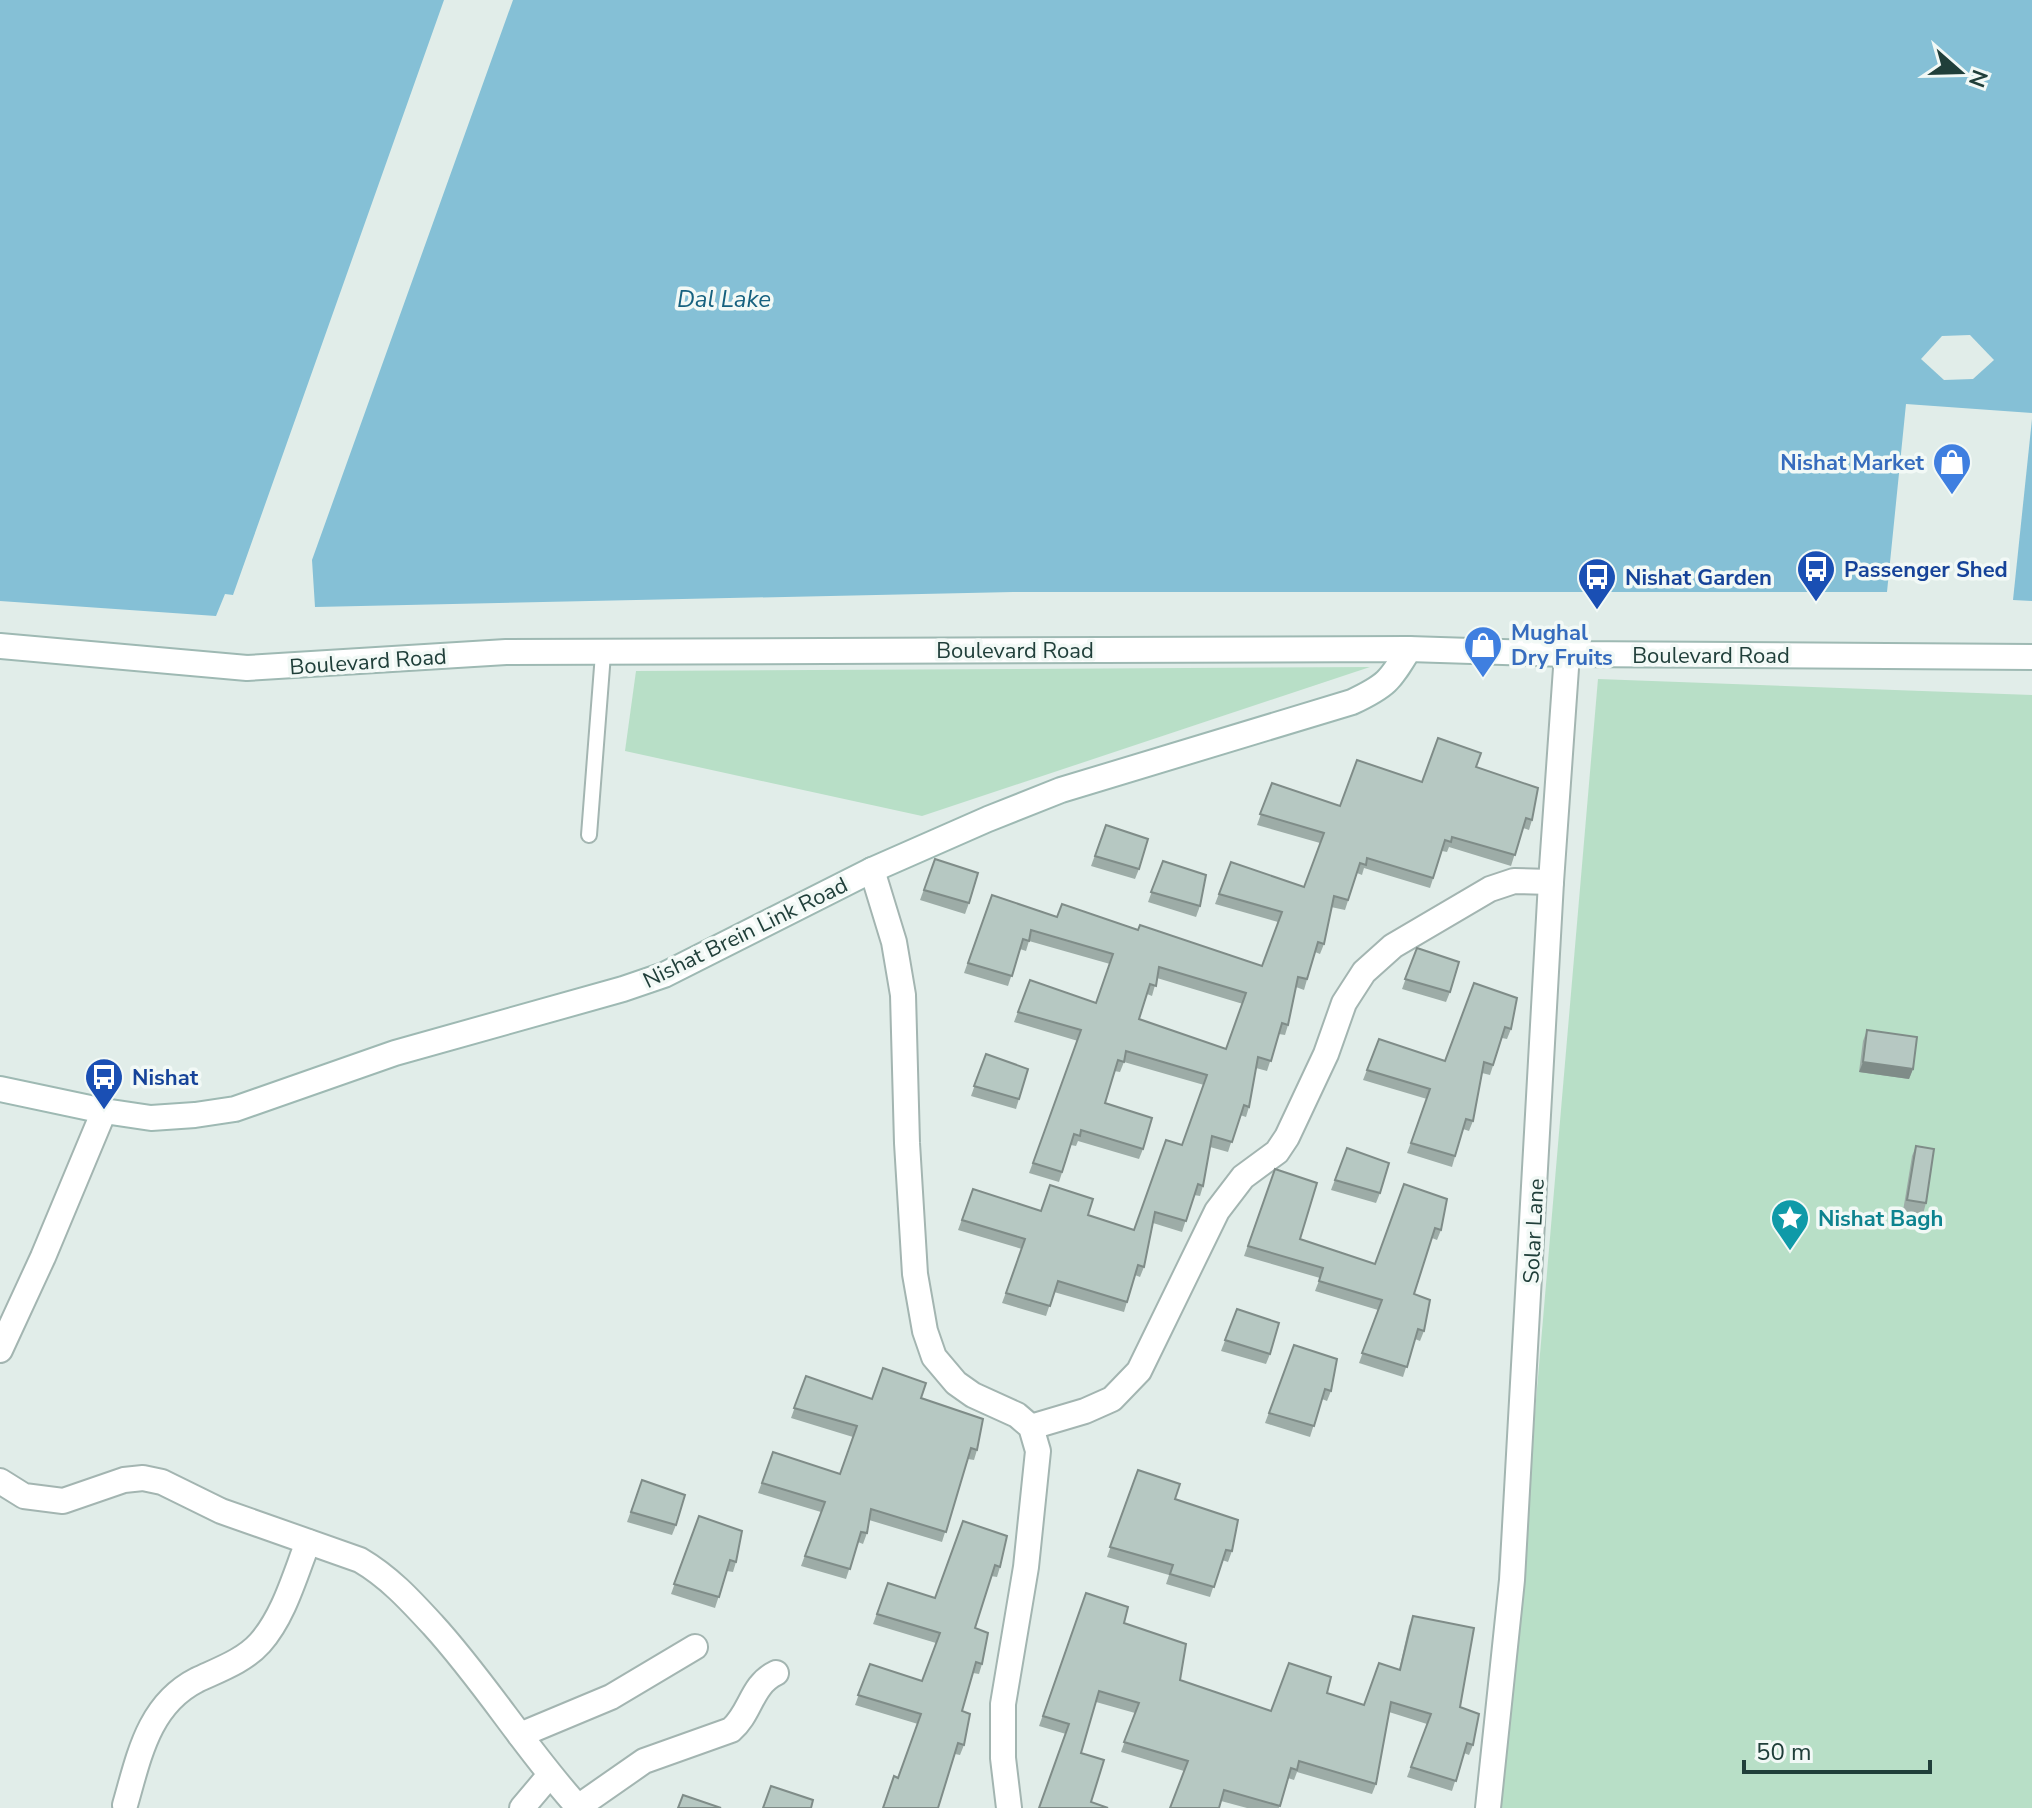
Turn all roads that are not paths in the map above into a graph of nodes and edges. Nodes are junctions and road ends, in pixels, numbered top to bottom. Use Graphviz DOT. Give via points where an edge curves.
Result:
graph roads {
  1 [pos="0,646"];
  2 [pos="1409,649"];
  3 [pos="603,654"];
  4 [pos="1567,654"];
  5 [pos="2032,657"];
  6 [pos="589,835"];
  7 [pos="872,870"];
  8 [pos="1551,882"];
  9 [pos="0,1089"];
  10 [pos="104,1111"];
  11 [pos="0,1350"];
  12 [pos="1031,1427"];
  13 [pos="0,1481"];
  14 [pos="308,1542"];
  15 [pos="695,1647"];
  16 [pos="776,1673"];
  17 [pos="520,1735"];
  18 [pos="549,1776"];
  19 [pos="125,1805"];
  20 [pos="578,1807"];
  21 [pos="522,1808"];
  22 [pos="1009,1808"];
  23 [pos="1488,1808"];
  1 -- 3 [label="street, Boulevard Road" via="247,668 506,652"];
  2 -- 3 [label="street, Boulevard Road"];
  2 -- 4 [label="street, Boulevard Road"];
  2 -- 7 [label="street, Nishat Brein Link Road" via="1391,680 1352,702 1061,790"];
  3 -- 6 [label="lane"];
  4 -- 5 [label="street, Boulevard Road"];
  4 -- 8 [label="street, Solar Lane"];
  7 -- 10 [label="street, Nishat Brein Link Road" via="664,975 623,989 395,1053 235,1109 151,1118"];
  7 -- 12 [label="street" via="894,942 903,995 909,1186 925,1331 934,1357 956,1383"];
  8 -- 12 [label="street" via="1514,881 1490,889 1393,946 1364,972 1344,1003 1287,1137 1277,1152 1243,1177 1217,1211 1139,1371 1112,1399"];
  8 -- 23 [label="street, Solar Lane" via="1512,1580"];
  9 -- 10 [label="street, Nishat Brein Link Road"];
  10 -- 11 [label="street"];
  12 -- 22 [label="street" via="1038,1451 1036,1472 1001,1731"];
  13 -- 14 [label="street" via="24,1496 63,1501 143,1478"];
  14 -- 17 [label="street" via="360,1560 399,1588 475,1673"];
  14 -- 19 [label="street" via="281,1608 258,1646 194,1681 158,1713"];
  15 -- 17 [label="street" via="611,1697"];
  16 -- 20 [label="street" via="761,1682 731,1730 644,1761"];
  17 -- 18 [label="street"];
  18 -- 20 [label="street"];
  18 -- 21 [label="street"];
}
